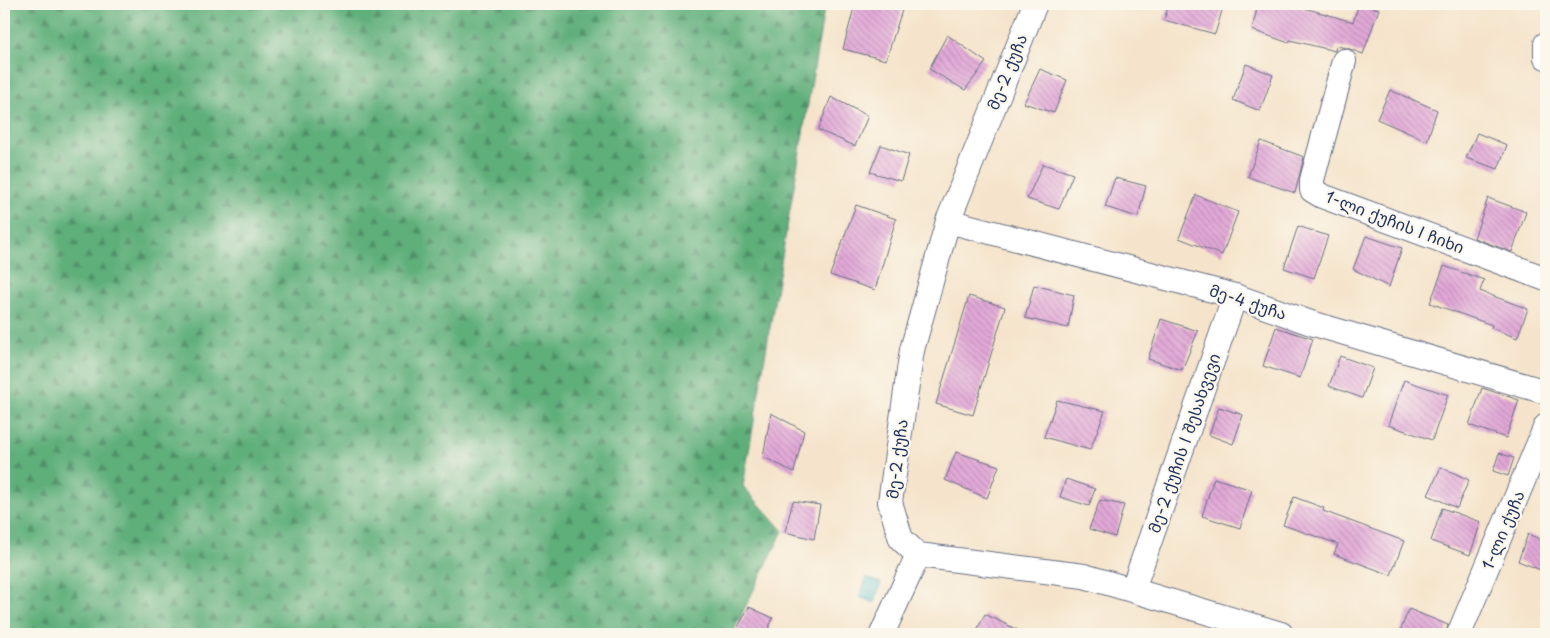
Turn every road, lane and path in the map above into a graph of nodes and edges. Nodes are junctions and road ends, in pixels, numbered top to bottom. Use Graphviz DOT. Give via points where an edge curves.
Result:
graph roads {
  1 [pos="1034,4"];
  2 [pos="1546,44"];
  3 [pos="1546,57"];
  4 [pos="1344,61"];
  5 [pos="948,221"];
  6 [pos="1546,279"];
  7 [pos="1235,296"];
  8 [pos="1546,392"];
  9 [pos="1546,426"];
  10 [pos="918,555"];
  11 [pos="1133,589"];
  12 [pos="882,634"];
  13 [pos="1281,634"];
  14 [pos="1459,634"];
  1 -- 5 [label="street, მე-2 ქუჩა"];
  2 -- 3 [label="street"];
  4 -- 6 [label="street, 1-ლი ქუჩის I ჩიხი" via="1312,190"];
  5 -- 7 [label="street, მე-4 ქუჩა"];
  5 -- 10 [label="street, მე-2 ქუჩა" via="912,350 890,502 901,539"];
  7 -- 8 [label="street, მე-4 ქუჩა" via="1311,323"];
  7 -- 11 [label="street, მე-2 ქუჩის I შესახვევი"];
  9 -- 14 [label="street, 1-ლი ქუჩა"];
  10 -- 11 [label="street" via="1084,576"];
  10 -- 12 [label="street"];
  11 -- 13 [label="street"];
}
